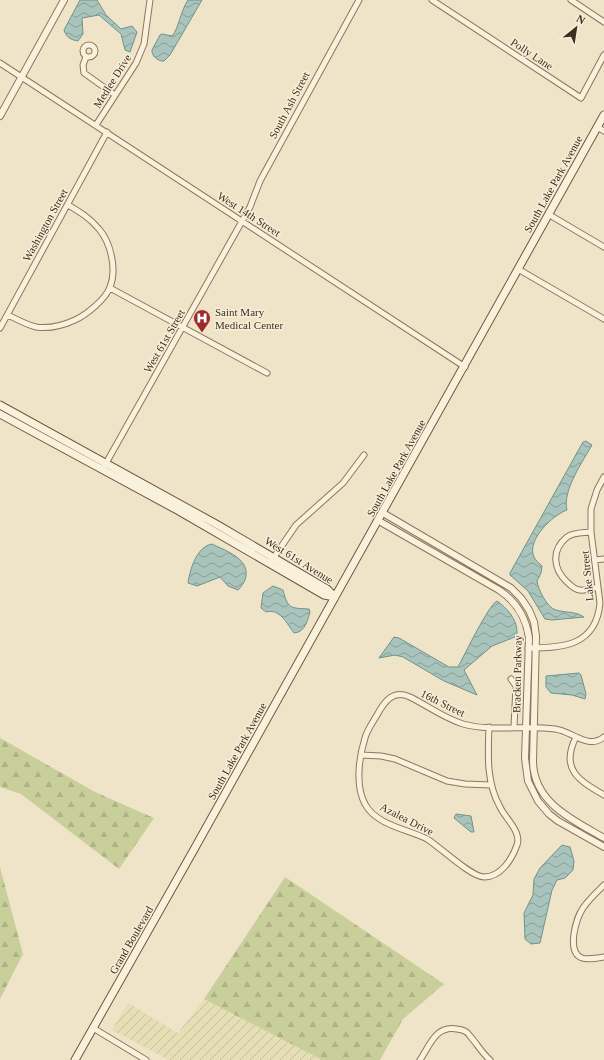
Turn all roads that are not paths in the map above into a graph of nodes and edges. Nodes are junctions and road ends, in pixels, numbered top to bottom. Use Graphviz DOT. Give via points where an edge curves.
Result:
graph roads {
  1 [pos="64,0"];
  2 [pos="150,0"];
  3 [pos="359,0"];
  4 [pos="432,0"];
  5 [pos="571,0"];
  6 [pos="604,22"];
  7 [pos="604,55"];
  8 [pos="86,57"];
  9 [pos="0,63"];
  10 [pos="22,77"];
  11 [pos="115,95"];
  12 [pos="604,115"];
  13 [pos="0,116"];
  14 [pos="96,124"];
  15 [pos="597,127"];
  16 [pos="604,131"];
  17 [pos="107,132"];
  18 [pos="68,205"];
  19 [pos="548,214"];
  20 [pos="242,222"];
  21 [pos="604,247"];
  22 [pos="518,269"];
  23 [pos="110,288"];
  24 [pos="8,315"];
  25 [pos="604,319"];
  26 [pos="0,328"];
  27 [pos="184,328"];
  28 [pos="465,367"];
  29 [pos="267,373"];
  30 [pos="0,405"];
  31 [pos="0,414"];
  32 [pos="364,455"];
  33 [pos="107,462"];
  34 [pos="103,470"];
  35 [pos="604,477"];
  36 [pos="383,513"];
  37 [pos="379,521"];
  38 [pos="591,532"];
  39 [pos="445,549"];
  40 [pos="441,556"];
  41 [pos="274,557"];
  42 [pos="604,559"];
  43 [pos="595,560"];
  44 [pos="270,564"];
  45 [pos="598,587"];
  46 [pos="335,597"];
  47 [pos="528,648"];
  48 [pos="537,648"];
  49 [pos="511,680"];
  50 [pos="489,727"];
  51 [pos="514,727"];
  52 [pos="526,728"];
  53 [pos="534,728"];
  54 [pos="576,737"];
  55 [pos="602,739"];
  56 [pos="361,754"];
  57 [pos="491,785"];
  58 [pos="604,795"];
  59 [pos="206,831"];
  60 [pos="604,838"];
  61 [pos="604,847"];
  62 [pos="604,885"];
  63 [pos="604,957"];
  64 [pos="93,1028"];
  65 [pos="75,1060"];
  66 [pos="146,1060"];
  67 [pos="420,1060"];
  68 [pos="490,1060"];
  1 -- 10 [label="street"];
  2 -- 11 [label="street, Medlee Drive" via="144,44 136,63"];
  3 -- 20 [label="street, South Ash Street" via="260,181"];
  4 -- 7 [label="street, Polly Lane" via="581,98"];
  5 -- 6 [label="street"];
  8 -- 11 [label="street" via="83,65 84,74"];
  9 -- 10 [label="street, West 14th Street"];
  10 -- 13 [label="street"];
  10 -- 14 [label="street, West 14th Street"];
  11 -- 14 [label="street, Medlee Drive"];
  12 -- 15 [label="main road, South Lake Park Avenue"];
  14 -- 17 [label="street, West 14th Street"];
  15 -- 16 [label="street"];
  15 -- 19 [label="main road, South Lake Park Avenue"];
  17 -- 18 [label="street, Washington Street"];
  17 -- 20 [label="street, West 14th Street"];
  18 -- 23 [label="street" via="87,216 100,230 109,247 112,263"];
  18 -- 24 [label="street, Washington Street"];
  19 -- 21 [label="street"];
  19 -- 22 [label="main road, South Lake Park Avenue"];
  20 -- 27 [label="street, West 61st Street"];
  20 -- 28 [label="street, West 14th Street"];
  22 -- 25 [label="street"];
  22 -- 28 [label="main road, South Lake Park Avenue"];
  23 -- 24 [label="street" via="95,307 83,317 68,324 36,327"];
  23 -- 27 [label="street"];
  24 -- 26 [label="street, Washington Street"];
  27 -- 29 [label="street"];
  27 -- 33 [label="street, West 61st Street"];
  28 -- 36 [label="main road, South Lake Park Avenue"];
  30 -- 33 [label="main road, West 61st Avenue"];
  31 -- 34 [label="main road, West 61st Avenue"];
  32 -- 41 [label="street" via="343,483 296,525"];
  33 -- 34 [label="street, West 61st Street"];
  33 -- 41 [label="main road, West 61st Avenue"];
  34 -- 44 [label="main road, West 61st Avenue"];
  35 -- 38 [label="street, Lake Street" via="591,509"];
  36 -- 37 [label="main road, South Lake Park Avenue"];
  36 -- 39 [label="street, Bracken Parkway"];
  37 -- 40 [label="street, Bracken Parkway"];
  37 -- 46 [label="main road, South Lake Park Avenue"];
  38 -- 43 [label="street, Lake Street"];
  38 -- 45 [label="street" via="575,533 567,537 559,547 556,568 562,578 580,590"];
  39 -- 40 [label="street"];
  39 -- 48 [label="street, Bracken Parkway" via="516,593 533,618"];
  40 -- 47 [label="street, Bracken Parkway" via="510,598 527,624"];
  41 -- 44 [label="street"];
  41 -- 46 [label="main road, West 61st Avenue" via="327,589"];
  42 -- 43 [label="street"];
  43 -- 45 [label="street, Lake Street"];
  44 -- 46 [label="main road, West 61st Avenue" via="324,595"];
  45 -- 48 [label="street, Lake Street" via="599,614 585,636 575,643 562,647"];
  46 -- 59 [label="main road, South Lake Park Avenue"];
  47 -- 48 [label="street, Lake Street"];
  47 -- 52 [label="street, Bracken Parkway"];
  48 -- 53 [label="street, Bracken Parkway"];
  49 -- 51 [label="street" via="516,686"];
  50 -- 51 [label="street, 16th Street"];
  50 -- 56 [label="street, 16th Street" via="463,724 408,696 396,694 388,698 383,705 365,737"];
  50 -- 57 [label="street" via="488,765"];
  51 -- 52 [label="street, 16th Street"];
  52 -- 53 [label="street, 16th Street"];
  52 -- 61 [label="street, Bracken Parkway" via="526,770 530,786 538,801 558,821"];
  53 -- 54 [label="street, 16th Street" via="558,730"];
  53 -- 60 [label="street, Bracken Parkway" via="533,766 543,793 557,810"];
  54 -- 55 [label="street, 16th Street" via="586,742"];
  54 -- 58 [label="street" via="570,755 570,765 575,775 585,784"];
  56 -- 57 [label="street" via="394,759 447,781"];
  56 -- 57 [label="street, Azalea Drive" via="361,793 371,812 426,839 482,877 501,872 518,844 518,836 499,806"];
  59 -- 64 [label="main road, Grand Boulevard"];
  62 -- 63 [label="street" via="583,908 574,928 574,947 577,954 583,958"];
  64 -- 65 [label="main road, Grand Boulevard"];
  64 -- 66 [label="street"];
  67 -- 68 [label="street" via="436,1034 442,1029 454,1028 469,1034"];
}
